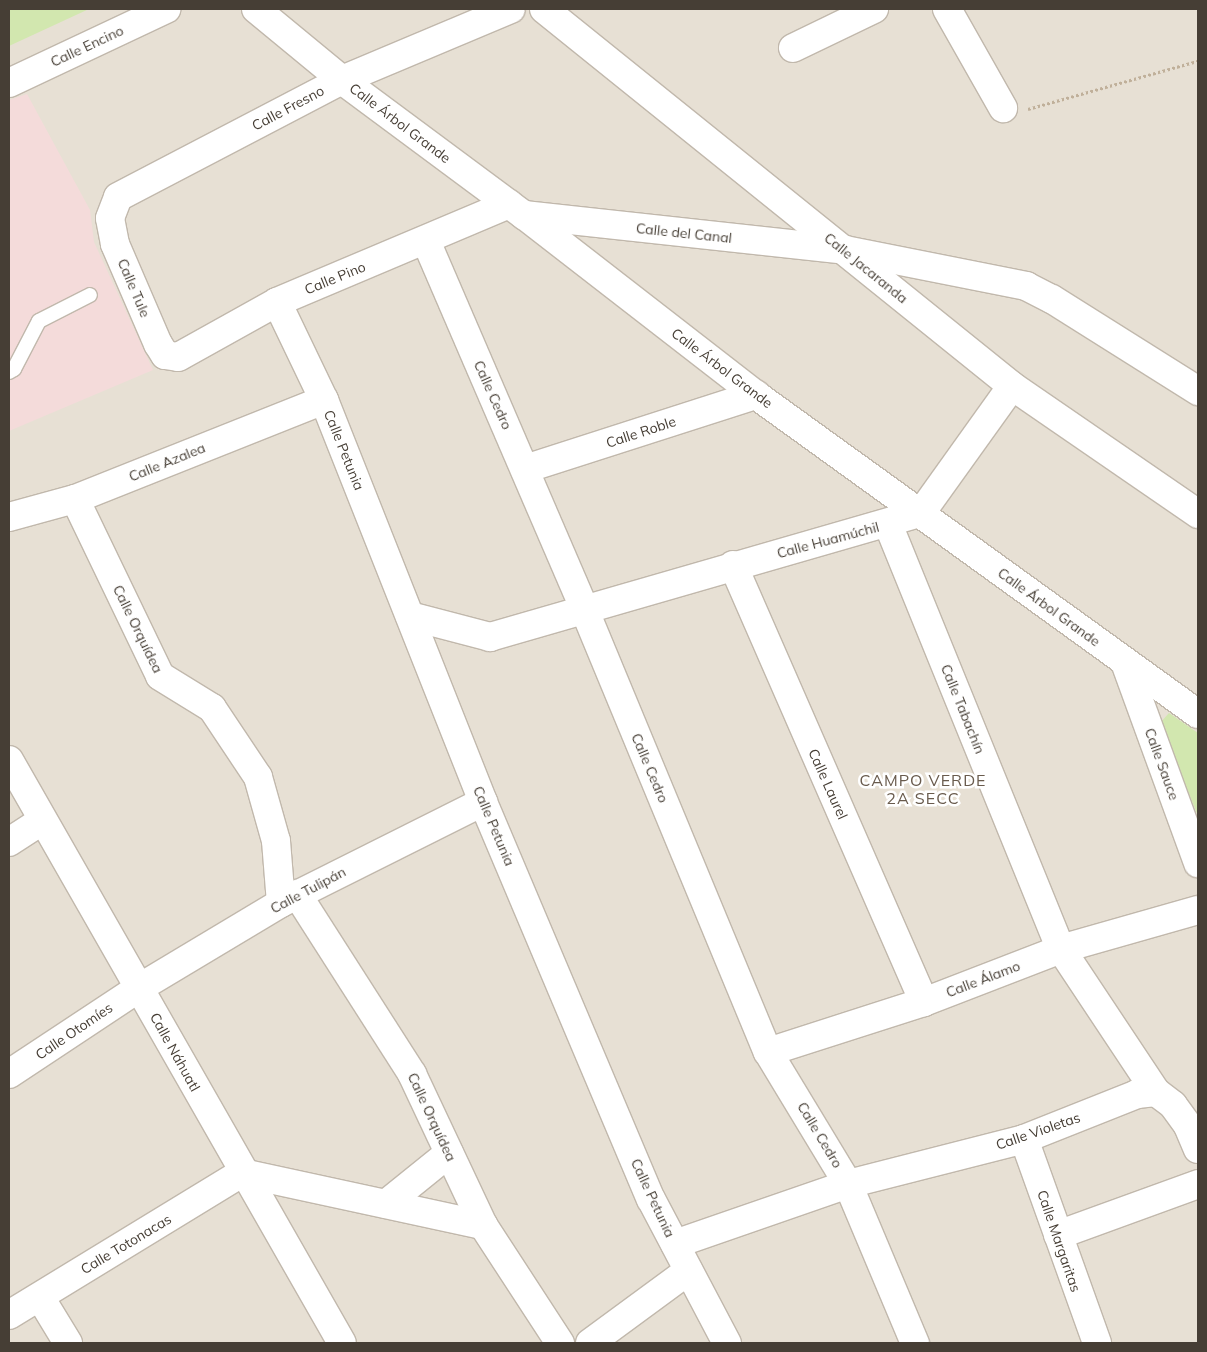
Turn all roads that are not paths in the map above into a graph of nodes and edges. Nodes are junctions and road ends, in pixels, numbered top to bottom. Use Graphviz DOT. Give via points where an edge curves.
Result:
graph roads {
  1 [pos="166,9"];
  2 [pos="256,9"];
  3 [pos="511,9"];
  4 [pos="544,9"];
  5 [pos="874,9"];
  6 [pos="947,9"];
  7 [pos="793,48"];
  8 [pos="342,80"];
  9 [pos="9,83"];
  10 [pos="1003,108"];
  11 [pos="517,210"];
  12 [pos="110,218"];
  13 [pos="426,241"];
  14 [pos="844,250"];
  15 [pos="90,294"];
  16 [pos="277,302"];
  17 [pos="165,355"];
  18 [pos="9,372"];
  19 [pos="1012,386"];
  20 [pos="1198,391"];
  21 [pos="756,396"];
  22 [pos="324,400"];
  23 [pos="525,469"];
  24 [pos="75,499"];
  25 [pos="921,513"];
  26 [pos="1198,514"];
  27 [pos="9,517"];
  28 [pos="888,524"];
  29 [pos="733,565"];
  30 [pos="585,611"];
  31 [pos="410,616"];
  32 [pos="1126,665"];
  33 [pos="1198,714"];
  34 [pos="9,760"];
  35 [pos="483,802"];
  36 [pos="43,820"];
  37 [pos="9,842"];
  38 [pos="1198,863"];
  39 [pos="289,898"];
  40 [pos="1198,910"];
  41 [pos="1060,949"];
  42 [pos="139,988"];
  43 [pos="924,1002"];
  44 [pos="768,1052"];
  45 [pos="9,1074"];
  46 [pos="1156,1092"];
  47 [pos="1024,1139"];
  48 [pos="1198,1149"];
  49 [pos="450,1153"];
  50 [pos="242,1173"];
  51 [pos="848,1184"];
  52 [pos="1198,1184"];
  53 [pos="386,1204"];
  54 [pos="483,1225"];
  55 [pos="1058,1235"];
  56 [pos="675,1244"];
  57 [pos="688,1271"];
  58 [pos="40,1297"];
  59 [pos="9,1315"];
  60 [pos="68,1343"];
  61 [pos="342,1343"];
  62 [pos="560,1343"];
  63 [pos="590,1343"];
  64 [pos="727,1343"];
  65 [pos="915,1343"];
  66 [pos="1097,1343"];
  1 -- 9 [label="street, Calle Encino"];
  2 -- 8 [label="street, Calle Árbol Grande"];
  3 -- 8 [label="street, Calle Fresno"];
  4 -- 14 [label="street, Calle Jacaranda"];
  5 -- 7 [label="street"];
  6 -- 10 [label="street"];
  8 -- 11 [label="street, Calle Árbol Grande"];
  8 -- 12 [label="street, Calle Fresno" via="118,197"];
  11 -- 13 [label="street, Calle Pino"];
  11 -- 14 [label="street, Calle del Canal"];
  11 -- 21 [label="street, Calle Árbol Grande"];
  12 -- 17 [label="street, Calle Tule" via="115,244"];
  13 -- 16 [label="street, Calle Pino"];
  13 -- 23 [label="street, Calle Cedro"];
  14 -- 19 [label="street, Calle Jacaranda"];
  14 -- 20 [label="street, Calle del Canal" via="1026,286"];
  15 -- 18 [label="lane" via="38,321 14,369"];
  16 -- 17 [label="street, Calle Pino" via="178,357"];
  16 -- 22 [label="street, Calle Petunia"];
  19 -- 25 [label="street"];
  19 -- 26 [label="street, Calle Jacaranda"];
  21 -- 23 [label="street, Calle Roble"];
  21 -- 25 [label="street, Calle Árbol Grande"];
  22 -- 24 [label="street, Calle Azalea"];
  22 -- 31 [label="street, Calle Petunia"];
  23 -- 30 [label="street, Calle Cedro"];
  24 -- 27 [label="street, Calle Azalea"];
  24 -- 39 [label="street, Calle Orquídea" via="160,676 212,708 258,776"];
  25 -- 28 [label="street, Calle Huamúchil"];
  25 -- 32 [label="street, Calle Árbol Grande"];
  28 -- 29 [label="street, Calle Huamúchil"];
  28 -- 41 [label="street, Calle Tabachín"];
  29 -- 30 [label="street, Calle Huamúchil"];
  29 -- 43 [label="street, Calle Laurel"];
  30 -- 31 [label="street, Calle Huamúchil" via="490,637"];
  30 -- 44 [label="street, Calle Cedro"];
  31 -- 35 [label="street, Calle Petunia"];
  32 -- 33 [label="street, Calle Árbol Grande"];
  32 -- 38 [label="street, Calle Sauce"];
  34 -- 36 [label="street, Calle Náhuatl"];
  35 -- 39 [label="street, Calle Tulipán"];
  35 -- 56 [label="street, Calle Petunia" via="652,1199"];
  36 -- 37 [label="street"];
  36 -- 42 [label="street, Calle Náhuatl"];
  39 -- 42 [label="street, Calle Tulipán"];
  39 -- 49 [label="street, Calle Orquídea" via="412,1074"];
  40 -- 41 [label="street, Calle Álamo"];
  41 -- 43 [label="street, Calle Álamo"];
  41 -- 46 [label="street, Calle Tabachín"];
  42 -- 45 [label="street, Calle Otomíes"];
  42 -- 50 [label="street, Calle Náhuatl"];
  43 -- 44 [label="street, Calle Álamo"];
  44 -- 51 [label="street, Calle Cedro"];
  46 -- 47 [label="street, Calle Violetas" via="1137,1094"];
  46 -- 48 [label="street" via="1173,1105"];
  47 -- 51 [label="street, Calle Violetas"];
  47 -- 55 [label="street, Calle Margaritas"];
  49 -- 53 [label="street"];
  49 -- 54 [label="street, Calle Orquídea"];
  50 -- 53 [label="street"];
  50 -- 58 [label="street, Calle Totonacas"];
  50 -- 61 [label="street, Calle Náhuatl"];
  51 -- 56 [label="street, Calle Violetas"];
  51 -- 65 [label="street, Calle Cedro"];
  52 -- 55 [label="street"];
  53 -- 54 [label="street"];
  54 -- 62 [label="street, Calle Orquídea"];
  55 -- 66 [label="street, Calle Margaritas"];
  56 -- 57 [label="street, Calle Petunia"];
  57 -- 63 [label="street"];
  57 -- 64 [label="street, Calle Petunia"];
  58 -- 59 [label="street, Calle Totonacas"];
  58 -- 60 [label="street"];
}
